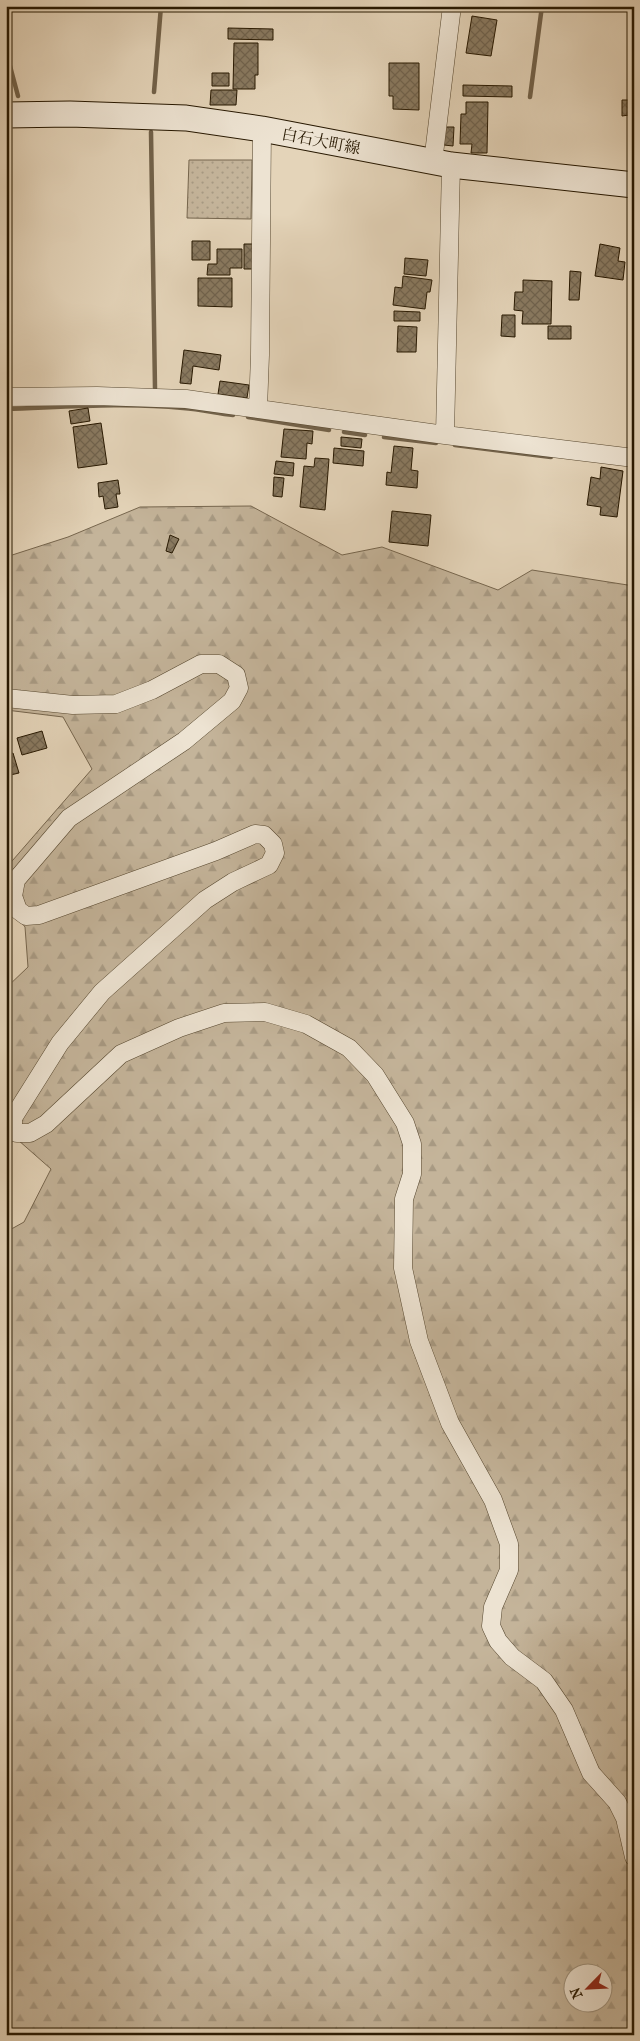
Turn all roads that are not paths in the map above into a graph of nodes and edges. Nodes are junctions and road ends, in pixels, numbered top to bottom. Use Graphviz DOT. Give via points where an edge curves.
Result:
graph roads {
  1 [pos="452,6"];
  2 [pos="6,115"];
  3 [pos="262,129"];
  4 [pos="442,163"];
  5 [pos="634,185"];
  6 [pos="6,397"];
  7 [pos="258,409"];
  8 [pos="445,435"];
  9 [pos="634,458"];
  10 [pos="6,698"];
  11 [pos="10,1129"];
  12 [pos="634,1857"];
  1 -- 4 [label="street"];
  2 -- 3 [label="main road, 白石大町線" via="186,118"];
  3 -- 4 [label="main road, 白石大町線"];
  3 -- 7 [label="street"];
  4 -- 5 [label="main road, 白石大町線"];
  4 -- 8 [label="street"];
  6 -- 7 [label="street" via="186,399"];
  7 -- 8 [label="street"];
  8 -- 9 [label="street"];
  10 -- 11 [label="street" via="73,705 116,704 152,690 201,664 219,664 236,675 239,688 232,701 184,741 69,818 16,880 13,896 18,910 26,916 39,915 255,834 264,835 273,844 275,853 269,865 205,900 102,992 60,1043 13,1118"];
  11 -- 12 [label="street" via="17,1133 30,1133 46,1124 121,1054 179,1028 224,1014 266,1012 306,1024 349,1048 375,1075 405,1123 412,1144 412,1174 404,1199 403,1268 419,1342 450,1423 493,1500 509,1544 509,1570 492,1607 491,1626 498,1642 544,1681 564,1710 591,1773 617,1802 625,1818"];
}
